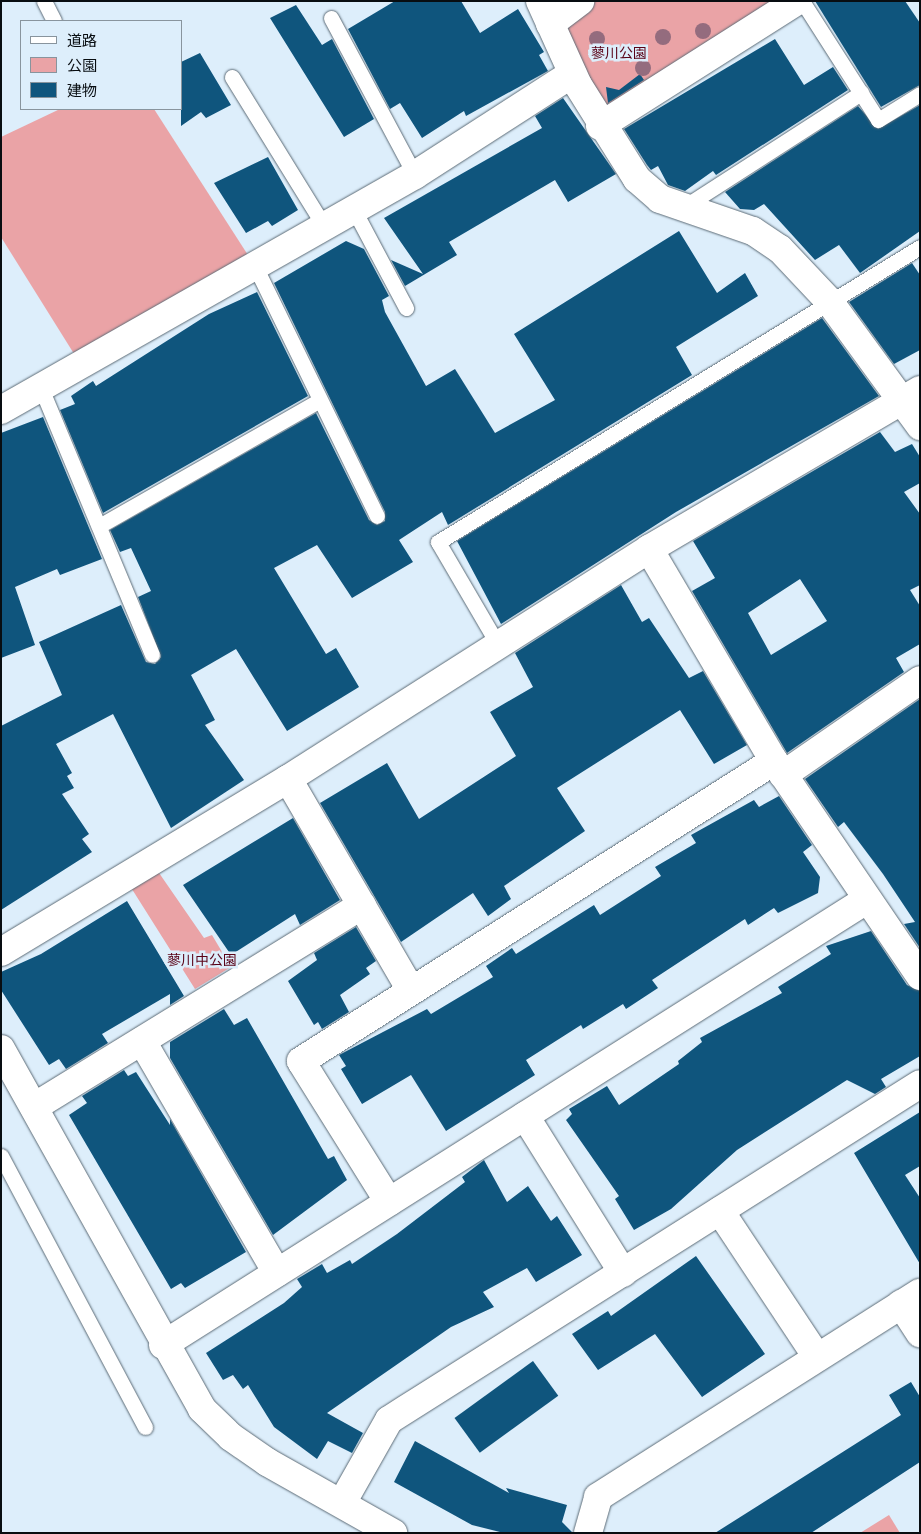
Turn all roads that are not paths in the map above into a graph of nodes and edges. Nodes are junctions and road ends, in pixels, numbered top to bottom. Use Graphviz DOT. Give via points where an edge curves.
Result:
graph roads {
  1 [pos="44,1"];
  2 [pos="580,1"];
  3 [pos="797,1"];
  4 [pos="802,1"];
  5 [pos="545,13"];
  6 [pos="331,18"];
  7 [pos="54,20"];
  8 [pos="572,74"];
  9 [pos="232,77"];
  10 [pos="861,93"];
  11 [pos="920,94"];
  12 [pos="600,126"];
  13 [pos="415,175"];
  14 [pos="684,207"];
  15 [pos="354,210"];
  16 [pos="324,226"];
  17 [pos="920,247"];
  18 [pos="255,266"];
  19 [pos="829,301"];
  20 [pos="406,308"];
  21 [pos="41,388"];
  22 [pos="912,394"];
  23 [pos="320,400"];
  24 [pos="1,410"];
  25 [pos="920,426"];
  26 [pos="376,516"];
  27 [pos="99,526"];
  28 [pos="649,549"];
  29 [pos="496,643"];
  30 [pos="152,655"];
  31 [pos="920,680"];
  32 [pos="778,768"];
  33 [pos="288,779"];
  34 [pos="866,900"];
  35 [pos="362,906"];
  36 [pos="1,952"];
  37 [pos="920,976"];
  38 [pos="410,989"];
  39 [pos="142,1041"];
  40 [pos="1,1049"];
  41 [pos="920,1084"];
  42 [pos="34,1107"];
  43 [pos="525,1116"];
  44 [pos="1,1156"];
  45 [pos="389,1202"];
  46 [pos="720,1211"];
  47 [pos="277,1273"];
  48 [pos="623,1273"];
  49 [pos="911,1298"];
  50 [pos="920,1333"];
  51 [pos="163,1345"];
  52 [pos="817,1357"];
  53 [pos="145,1427"];
  54 [pos="342,1503"];
  55 [pos="394,1533"];
  56 [pos="588,1533"];
  1 -- 7 [label="lane"];
  2 -- 5 [label="street"];
  3 -- 12 [label="street"];
  4 -- 10 [label="lane"];
  5 -- 8 [label="street"];
  6 -- 13 [label="lane"];
  8 -- 12 [label="street"];
  8 -- 13 [label="street"];
  9 -- 16 [label="lane"];
  10 -- 11 [label="lane" via="878,120"];
  10 -- 14 [label="lane"];
  12 -- 14 [label="street" via="637,179 660,199"];
  13 -- 15 [label="street"];
  14 -- 19 [label="street" via="753,231 780,248"];
  15 -- 16 [label="street"];
  15 -- 20 [label="lane"];
  16 -- 18 [label="street"];
  17 -- 19 [label="lane"];
  18 -- 21 [label="street"];
  18 -- 23 [label="lane"];
  19 -- 22 [label="street"];
  19 -- 29 [label="lane" via="438,542"];
  21 -- 24 [label="street"];
  21 -- 27 [label="lane"];
  22 -- 25 [label="street"];
  22 -- 28 [label="street"];
  23 -- 26 [label="lane"];
  23 -- 27 [label="lane"];
  27 -- 30 [label="lane"];
  28 -- 29 [label="street"];
  28 -- 32 [label="street"];
  29 -- 33 [label="street"];
  31 -- 32 [label="street"];
  32 -- 34 [label="street"];
  32 -- 38 [label="street"];
  33 -- 35 [label="street"];
  33 -- 36 [label="street"];
  34 -- 37 [label="street"];
  34 -- 43 [label="street"];
  35 -- 38 [label="street"];
  35 -- 39 [label="street"];
  38 -- 45 [label="street" via="301,1061"];
  39 -- 42 [label="street"];
  39 -- 47 [label="street"];
  40 -- 42 [label="street"];
  41 -- 46 [label="street"];
  42 -- 51 [label="street"];
  43 -- 45 [label="street"];
  43 -- 48 [label="street"];
  44 -- 53 [label="lane"];
  45 -- 47 [label="street"];
  46 -- 48 [label="street"];
  46 -- 52 [label="street"];
  47 -- 51 [label="street"];
  48 -- 54 [label="street" via="389,1420"];
  49 -- 50 [label="street"];
  49 -- 52 [label="street"];
  51 -- 54 [label="street" via="216,1424 267,1462"];
  52 -- 56 [label="street" via="598,1496"];
  54 -- 55 [label="street"];
}
